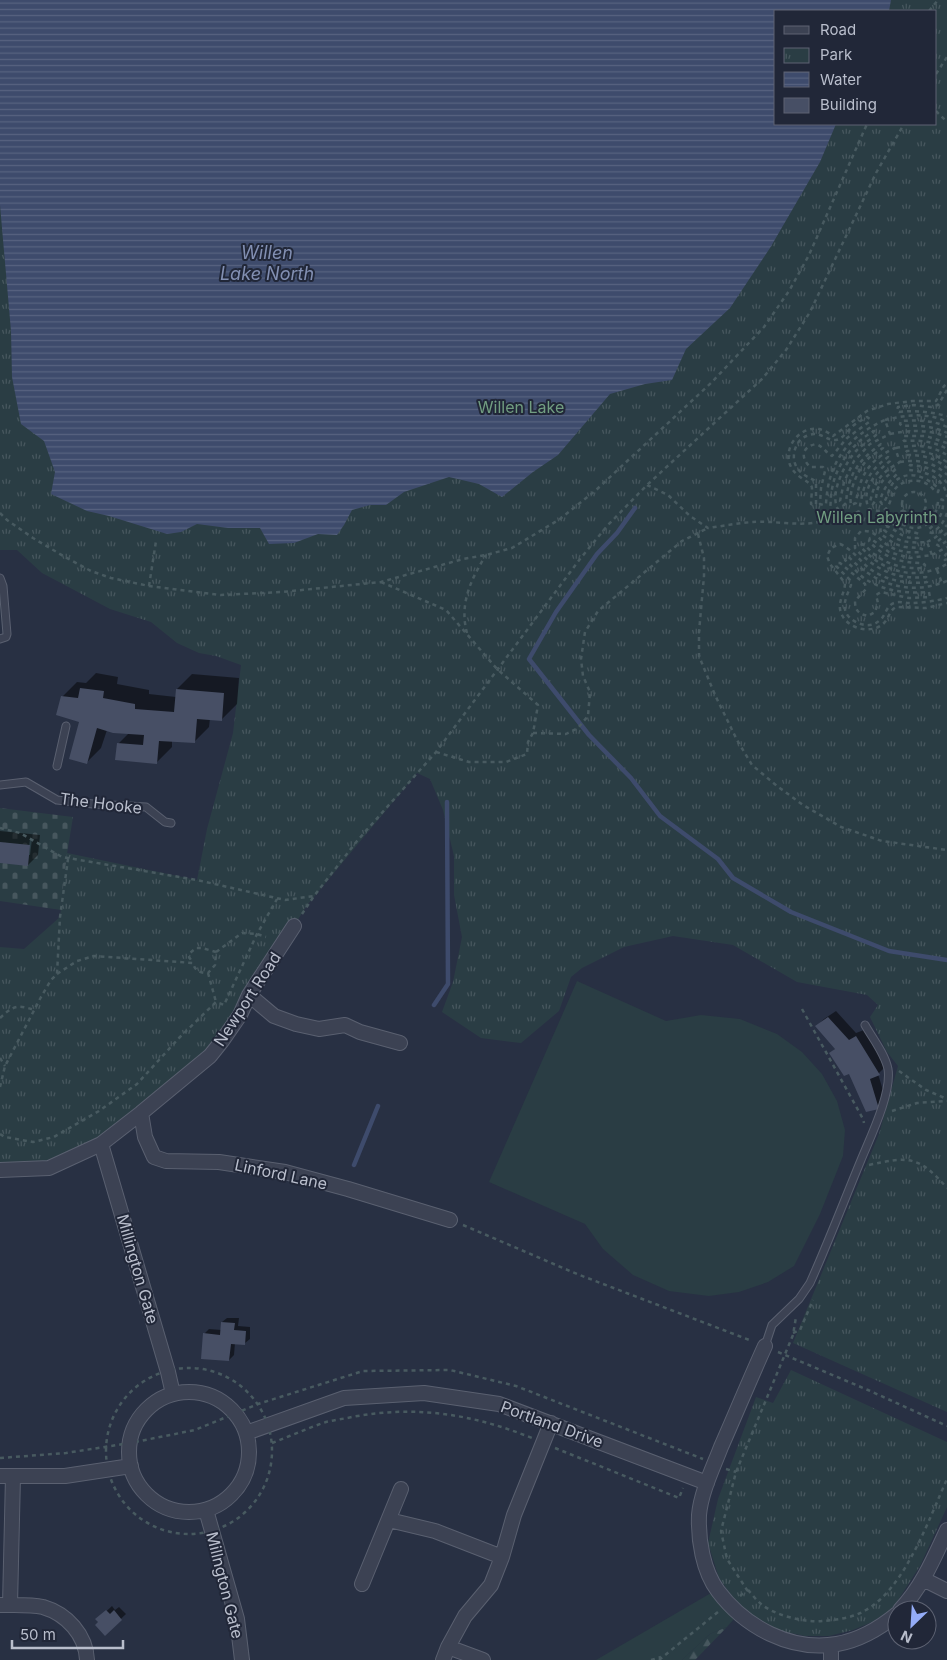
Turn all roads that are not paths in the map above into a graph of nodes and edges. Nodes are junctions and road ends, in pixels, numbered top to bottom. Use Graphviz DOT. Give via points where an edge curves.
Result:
graph roads {
  1 [pos="0,578"];
  2 [pos="0,639"];
  3 [pos="66,726"];
  4 [pos="58,766"];
  5 [pos="0,786"];
  6 [pos="171,823"];
  7 [pos="294,926"];
  8 [pos="249,996"];
  9 [pos="865,1026"];
  10 [pos="400,1043"];
  11 [pos="141,1113"];
  12 [pos="101,1144"];
  13 [pos="0,1170"];
  14 [pos="450,1220"];
  15 [pos="765,1346"];
  16 [pos="173,1394"];
  17 [pos="551,1423"];
  18 [pos="246,1433"];
  19 [pos="131,1466"];
  20 [pos="7,1476"];
  21 [pos="707,1483"];
  22 [pos="401,1489"];
  23 [pos="206,1510"];
  24 [pos="389,1520"];
  25 [pos="947,1530"];
  26 [pos="502,1557"];
  27 [pos="923,1579"];
  28 [pos="362,1584"];
  29 [pos="947,1590"];
  30 [pos="907,1600"];
  31 [pos="5,1605"];
  32 [pos="887,1622"];
  33 [pos="831,1645"];
  34 [pos="445,1653"];
  35 [pos="87,1660"];
  36 [pos="242,1660"];
  37 [pos="483,1660"];
  38 [pos="831,1660"];
  1 -- 2 [label="lane" via="7,634"];
  3 -- 4 [label="lane"];
  5 -- 6 [label="lane, The Hooke" via="26,782 57,800 146,807"];
  7 -- 8 [label="street, Newport Road"];
  8 -- 10 [label="street" via="274,1016 296,1024 319,1029 345,1025"];
  8 -- 11 [label="street, Newport Road" via="240,1015 210,1056"];
  9 -- 15 [label="lane" via="886,1064 888,1077 878,1119 810,1283 799,1299 772,1325"];
  11 -- 12 [label="street, Newport Road"];
  11 -- 14 [label="street, Linford Lane" via="145,1137 154,1157 166,1161 219,1162 285,1172"];
  12 -- 13 [label="street, Newport Road" via="49,1168"];
  12 -- 16 [label="street, Millington Gate"];
  15 -- 21 [label="street"];
  16 -- 18 [label="street" via="207,1394 223,1402 236,1414"];
  16 -- 19 [label="street" via="160,1399 140,1418 130,1443"];
  17 -- 18 [label="street, Portland Drive" via="499,1404 424,1393 344,1398"];
  17 -- 21 [label="street, Portland Drive"];
  17 -- 26 [label="street" via="514,1515"];
  18 -- 23 [label="street" via="248,1465 242,1480 233,1493"];
  19 -- 20 [label="street" via="65,1476"];
  19 -- 23 [label="street" via="146,1494 159,1504 174,1510"];
  20 -- 31 [label="street"];
  21 -- 33 [label="street" via="699,1514 701,1545 718,1591 738,1614 774,1636 799,1643"];
  22 -- 24 [label="street"];
  23 -- 36 [label="street, Millngton Gate" via="237,1619"];
  24 -- 26 [label="street" via="435,1530"];
  24 -- 28 [label="street"];
  25 -- 27 [label="street"];
  26 -- 34 [label="street" via="491,1585 465,1616"];
  27 -- 29 [label="street"];
  27 -- 30 [label="street"];
  31 -- 35 [label="street" via="42,1607 61,1615 78,1630"];
  32 -- 33 [label="street" via="873,1632"];
  33 -- 38 [label="street"];
  34 -- 37 [label="street"];
}
